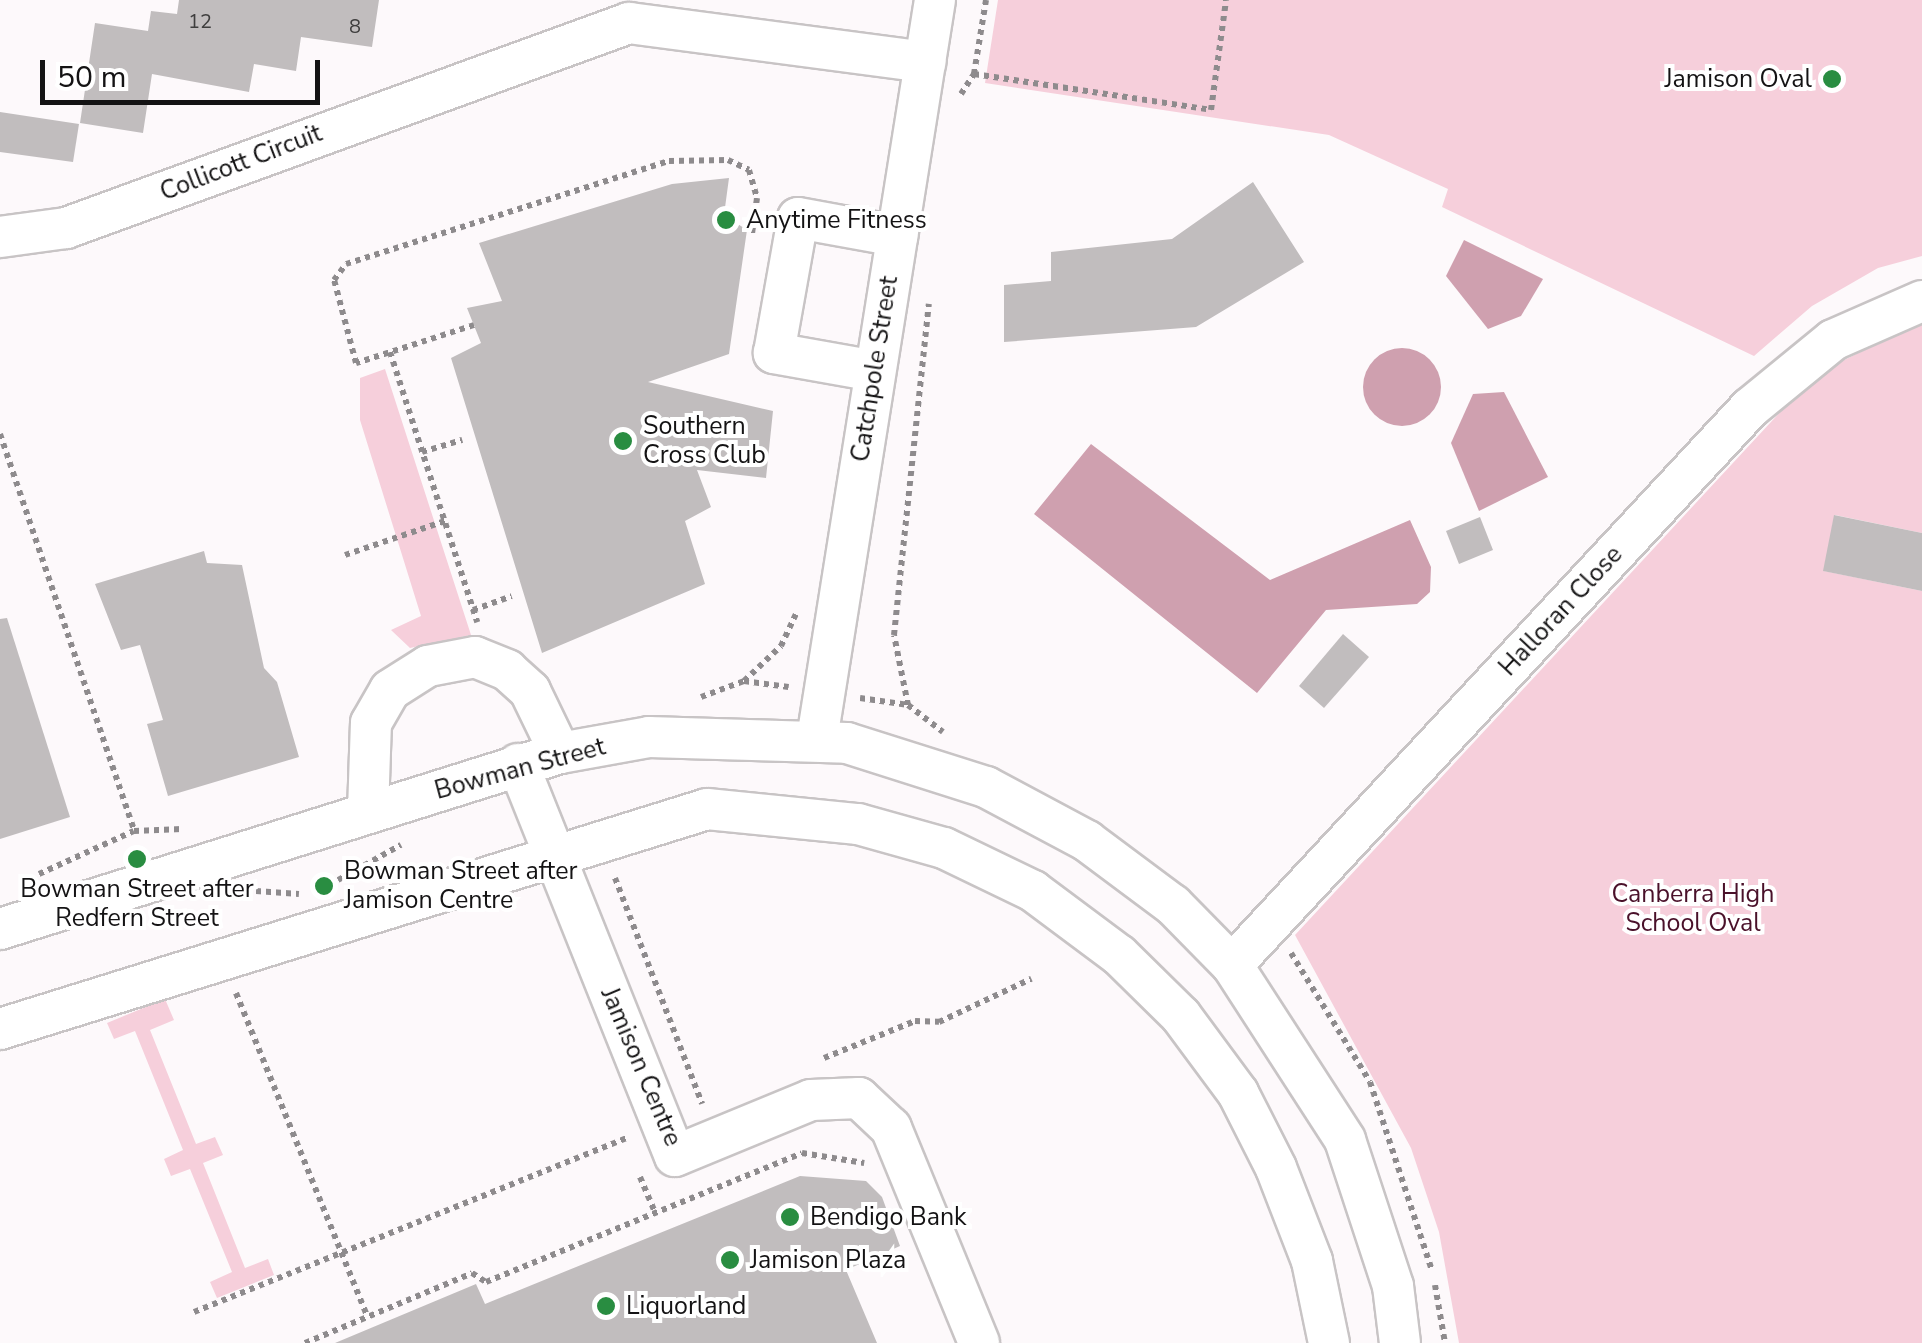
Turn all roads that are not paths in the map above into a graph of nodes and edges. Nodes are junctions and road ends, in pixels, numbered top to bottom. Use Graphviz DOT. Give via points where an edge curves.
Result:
graph roads {
  1 [pos="934,0"];
  2 [pos="651,11"];
  3 [pos="925,62"];
  4 [pos="897,236"];
  5 [pos="0,238"];
  6 [pos="1922,302"];
  7 [pos="875,371"];
  8 [pos="817,738"];
  9 [pos="560,752"];
  10 [pos="518,764"];
  11 [pos="368,812"];
  12 [pos="554,856"];
  13 [pos="0,928"];
  14 [pos="1232,965"];
  15 [pos="0,1029"];
  16 [pos="979,1343"];
  17 [pos="1328,1343"];
  18 [pos="1400,1343"];
  1 -- 3 [label="street, Catchpole Street"];
  2 -- 3 [label="street, Collicott Circuit"];
  2 -- 5 [label="street, Collicott Circuit" via="66,228"];
  3 -- 4 [label="street, Catchpole Street"];
  4 -- 7 [label="street, Catchpole Street"];
  4 -- 7 [label="street" via="798,218 774,353"];
  6 -- 14 [label="street, Halloran Close" via="1833,340 1750,408"];
  7 -- 8 [label="street, Catchpole Street"];
  8 -- 9 [label="street, Bowman Street" via="650,737"];
  8 -- 14 [label="street, Bowman Street" via="986,787 1087,841 1172,905"];
  9 -- 10 [label="street, Bowman Street"];
  9 -- 11 [label="street" via="530,691 491,664 428,666 390,690 371,723"];
  10 -- 11 [label="street, Bowman Street"];
  10 -- 12 [label="street, Jamison Centre"];
  11 -- 13 [label="street, Bowman Street"];
  12 -- 15 [label="street"];
  12 -- 16 [label="street, Jamison Centre" via="674,1156 838,1093 880,1110"];
  12 -- 17 [label="street" via="707,809 806,812 944,848 1032,891 1131,967 1238,1093 1312,1261"];
  14 -- 18 [label="street, Bowman Street" via="1345,1140 1393,1286"];
}
